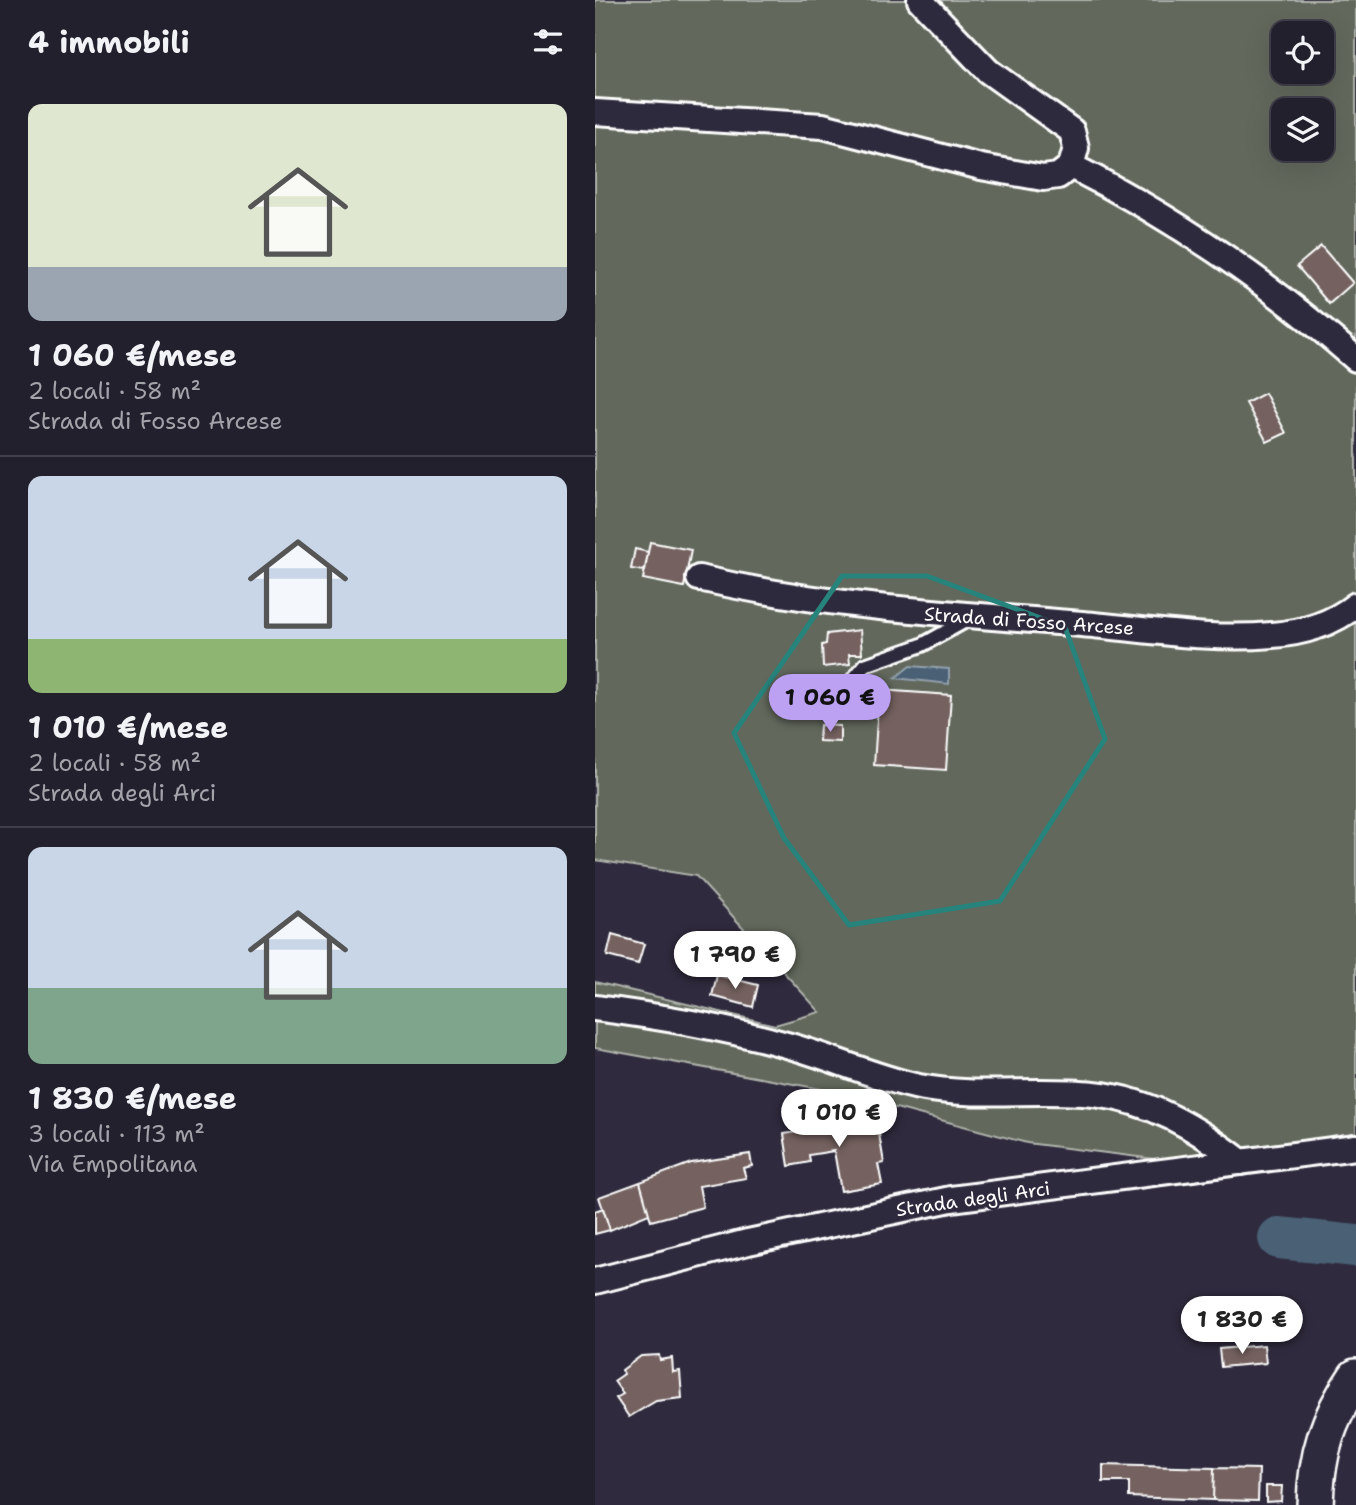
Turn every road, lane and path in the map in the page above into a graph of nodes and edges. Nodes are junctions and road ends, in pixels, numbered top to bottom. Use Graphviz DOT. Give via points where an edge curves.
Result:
graph roads {
  1 [pos="920,0"];
  2 [pos="595,112"];
  3 [pos="1071,166"];
  4 [pos="1356,359"];
  5 [pos="699,578"];
  6 [pos="1356,605"];
  7 [pos="972,618"];
  8 [pos="836,700"];
  9 [pos="595,1008"];
  10 [pos="1356,1147"];
  11 [pos="1241,1162"];
  12 [pos="595,1280"];
  13 [pos="1356,1377"];
  14 [pos="1315,1505"];
  1 -- 3 [label="street" via="988,71 1072,131 1076,148"];
  2 -- 3 [label="street" via="823,126 981,167 1043,178 1058,176"];
  3 -- 4 [label="street" via="1188,230 1275,292"];
  5 -- 7 [label="street, Strada di Fosso Arcese" via="820,602"];
  6 -- 7 [label="street, Strada di Fosso Arcese" via="1321,625 1263,636"];
  7 -- 8 [label="lane" via="922,645 865,665"];
  9 -- 11 [label="street" via="775,1042 920,1087 1118,1098 1182,1122"];
  10 -- 11 [label="street, Strada degli Arci"];
  11 -- 12 [label="street, Strada degli Arci" via="925,1203"];
  13 -- 14 [label="main road" via="1324,1436"];
}
